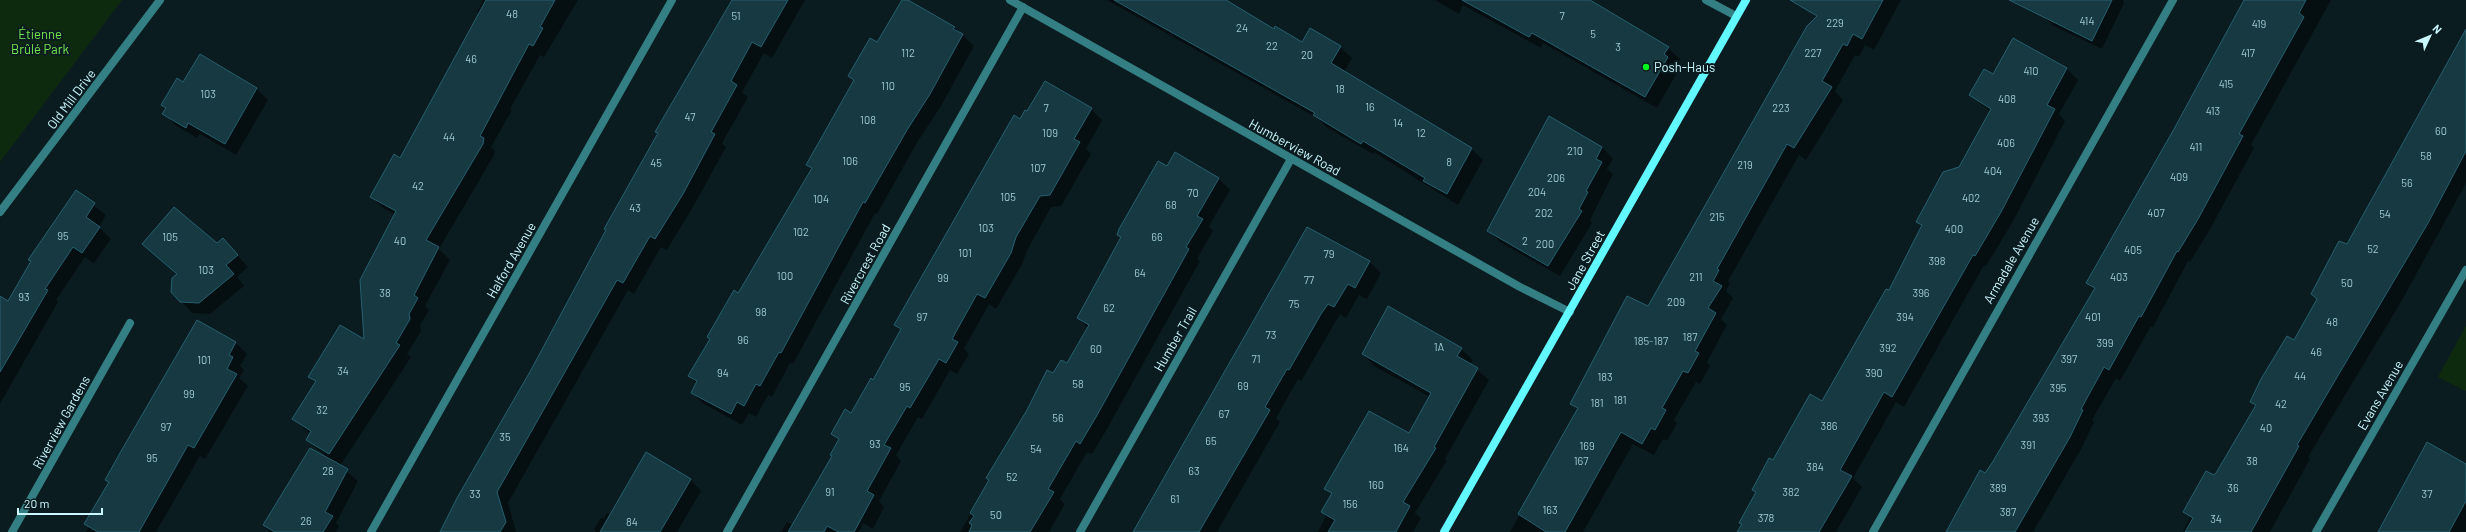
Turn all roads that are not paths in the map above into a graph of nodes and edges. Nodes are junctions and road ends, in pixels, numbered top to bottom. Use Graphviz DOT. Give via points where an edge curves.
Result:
graph roads {
  1 [pos="160,0"];
  2 [pos="672,0"];
  3 [pos="1010,0"];
  4 [pos="1706,0"];
  5 [pos="1746,0"];
  6 [pos="2173,0"];
  7 [pos="1023,7"];
  8 [pos="1736,16"];
  9 [pos="1291,159"];
  10 [pos="0,212"];
  11 [pos="2466,270"];
  12 [pos="1570,312"];
  13 [pos="130,323"];
  14 [pos="12,532"];
  15 [pos="371,532"];
  16 [pos="727,532"];
  17 [pos="1080,532"];
  18 [pos="1444,532"];
  19 [pos="1873,532"];
  20 [pos="2316,532"];
  1 -- 10 [label="street, Old Mill Drive"];
  2 -- 15 [label="street, Halford Avenue"];
  3 -- 7 [label="street, Humberview Road"];
  4 -- 8 [label="street"];
  5 -- 8 [label="main road, Jane Street"];
  6 -- 19 [label="street, Armadale Avenue"];
  7 -- 9 [label="street, Humberview Road"];
  7 -- 16 [label="street, Rivercrest Road"];
  8 -- 12 [label="main road, Jane Street"];
  9 -- 12 [label="street, Humberview Road"];
  9 -- 17 [label="street, Humber Trail"];
  11 -- 20 [label="street, Evans Avenue"];
  12 -- 18 [label="main road, Jane Street"];
  13 -- 14 [label="street, Riverview Gardens"];
}
